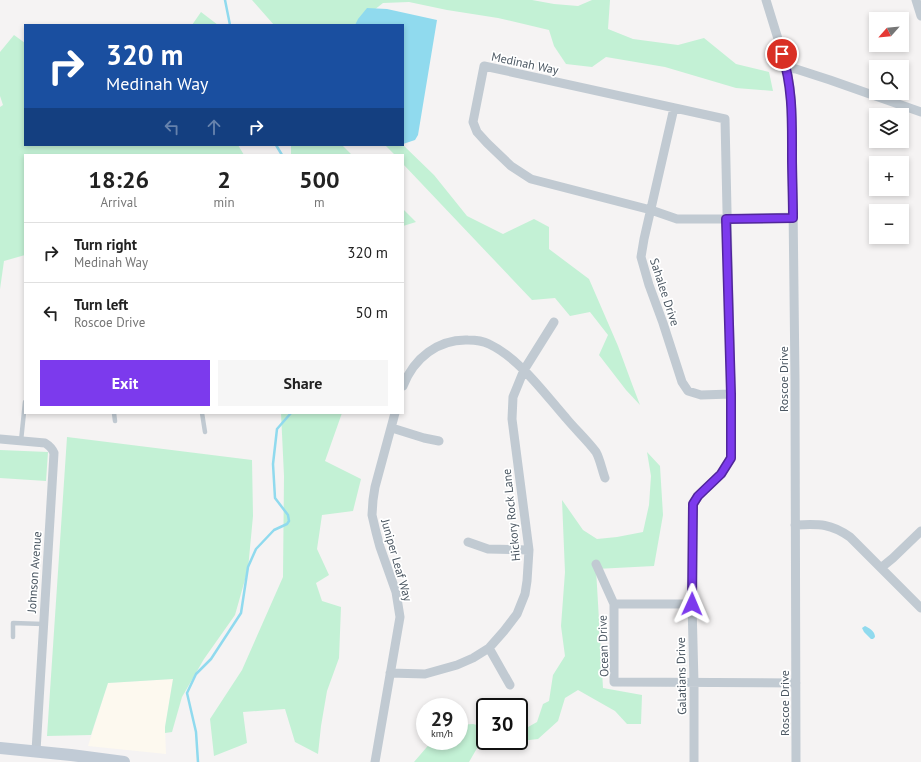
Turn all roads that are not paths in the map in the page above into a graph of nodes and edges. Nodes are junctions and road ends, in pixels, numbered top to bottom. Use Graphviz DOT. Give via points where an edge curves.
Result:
graph roads {
  1 [pos="766,0"];
  2 [pos="916,0"];
  3 [pos="921,16"];
  4 [pos="787,68"];
  5 [pos="674,108"];
  6 [pos="921,112"];
  7 [pos="651,210"];
  8 [pos="793,218"];
  9 [pos="726,219"];
  10 [pos="554,322"];
  11 [pos="524,370"];
  12 [pos="404,383"];
  13 [pos="731,394"];
  14 [pos="24,412"];
  15 [pos="114,414"];
  16 [pos="202,414"];
  17 [pos="395,414"];
  18 [pos="115,421"];
  19 [pos="392,428"];
  20 [pos="205,432"];
  21 [pos="0,439"];
  22 [pos="21,441"];
  23 [pos="439,442"];
  24 [pos="605,478"];
  25 [pos="795,525"];
  26 [pos="921,531"];
  27 [pos="468,542"];
  28 [pos="529,550"];
  29 [pos="596,564"];
  30 [pos="882,568"];
  31 [pos="614,604"];
  32 [pos="692,604"];
  33 [pos="921,608"];
  34 [pos="43,624"];
  35 [pos="13,637"];
  36 [pos="489,648"];
  37 [pos="390,673"];
  38 [pos="694,683"];
  39 [pos="796,683"];
  40 [pos="510,685"];
  41 [pos="0,748"];
  42 [pos="36,751"];
  43 [pos="70,758"];
  44 [pos="124,762"];
  45 [pos="375,762"];
  46 [pos="694,762"];
  47 [pos="796,762"];
  1 -- 4 [label="street, Roscoe Drive"];
  2 -- 3 [label="street"];
  4 -- 6 [label="street"];
  4 -- 8 [label="street, Roscoe Drive" via="792,117"];
  5 -- 7 [label="street, Sahalee Drive"];
  5 -- 7 [label="street, Medinah Way" via="484,66 473,122 477,132 511,166 531,179"];
  5 -- 9 [label="street, Medinah Way" via="725,119"];
  7 -- 9 [label="street, Medinah Way" via="677,218"];
  7 -- 13 [label="street, Sahalee Drive" via="641,257 682,382 688,391 700,395"];
  8 -- 9 [label="street, Medinah Way"];
  8 -- 25 [label="street, Roscoe Drive"];
  9 -- 13 [label="street, Galatians Drive"];
  10 -- 11 [label="street, Hickory Rock Lane"];
  11 -- 12 [label="street" via="510,356 488,344 473,340 454,340 432,349 425,355 414,366"];
  11 -- 24 [label="street" via="596,453"];
  11 -- 28 [label="street, Hickory Rock Lane" via="513,397 512,419"];
  13 -- 32 [label="street, Galatians Drive" via="731,458 721,474 693,504"];
  14 -- 22 [label="lane"];
  15 -- 18 [label="lane"];
  16 -- 20 [label="lane"];
  17 -- 19 [label="street, Juniper Leaf Way"];
  19 -- 23 [label="street"];
  19 -- 37 [label="street, Juniper Leaf Way" via="373,500 372,516 396,592 400,617"];
  21 -- 22 [label="street, Johnson Avenue"];
  22 -- 34 [label="street, Johnson Avenue" via="45,443 54,453"];
  25 -- 30 [label="street" via="823,524 840,530"];
  25 -- 39 [label="street, Roscoe Drive"];
  26 -- 30 [label="street"];
  27 -- 28 [label="street" via="488,550"];
  28 -- 36 [label="street, Hickory Rock Lane" via="525,594 516,614"];
  29 -- 31 [label="street"];
  30 -- 33 [label="street"];
  31 -- 32 [label="street, Ocean Drive"];
  31 -- 38 [label="street, Ocean Drive" via="614,682"];
  32 -- 38 [label="street, Galatians Drive"];
  34 -- 35 [label="lane" via="14,622"];
  34 -- 42 [label="street, Johnson Avenue"];
  36 -- 37 [label="street, Hickory Rock Lane" via="457,665 425,674"];
  36 -- 40 [label="street"];
  37 -- 45 [label="street, Juniper Leaf Way"];
  38 -- 39 [label="street, Ocean Drive"];
  38 -- 46 [label="street, Galatians Drive"];
  39 -- 47 [label="street, Roscoe Drive"];
  41 -- 42 [label="main road"];
  42 -- 43 [label="main road"];
  43 -- 44 [label="main road"];
}
